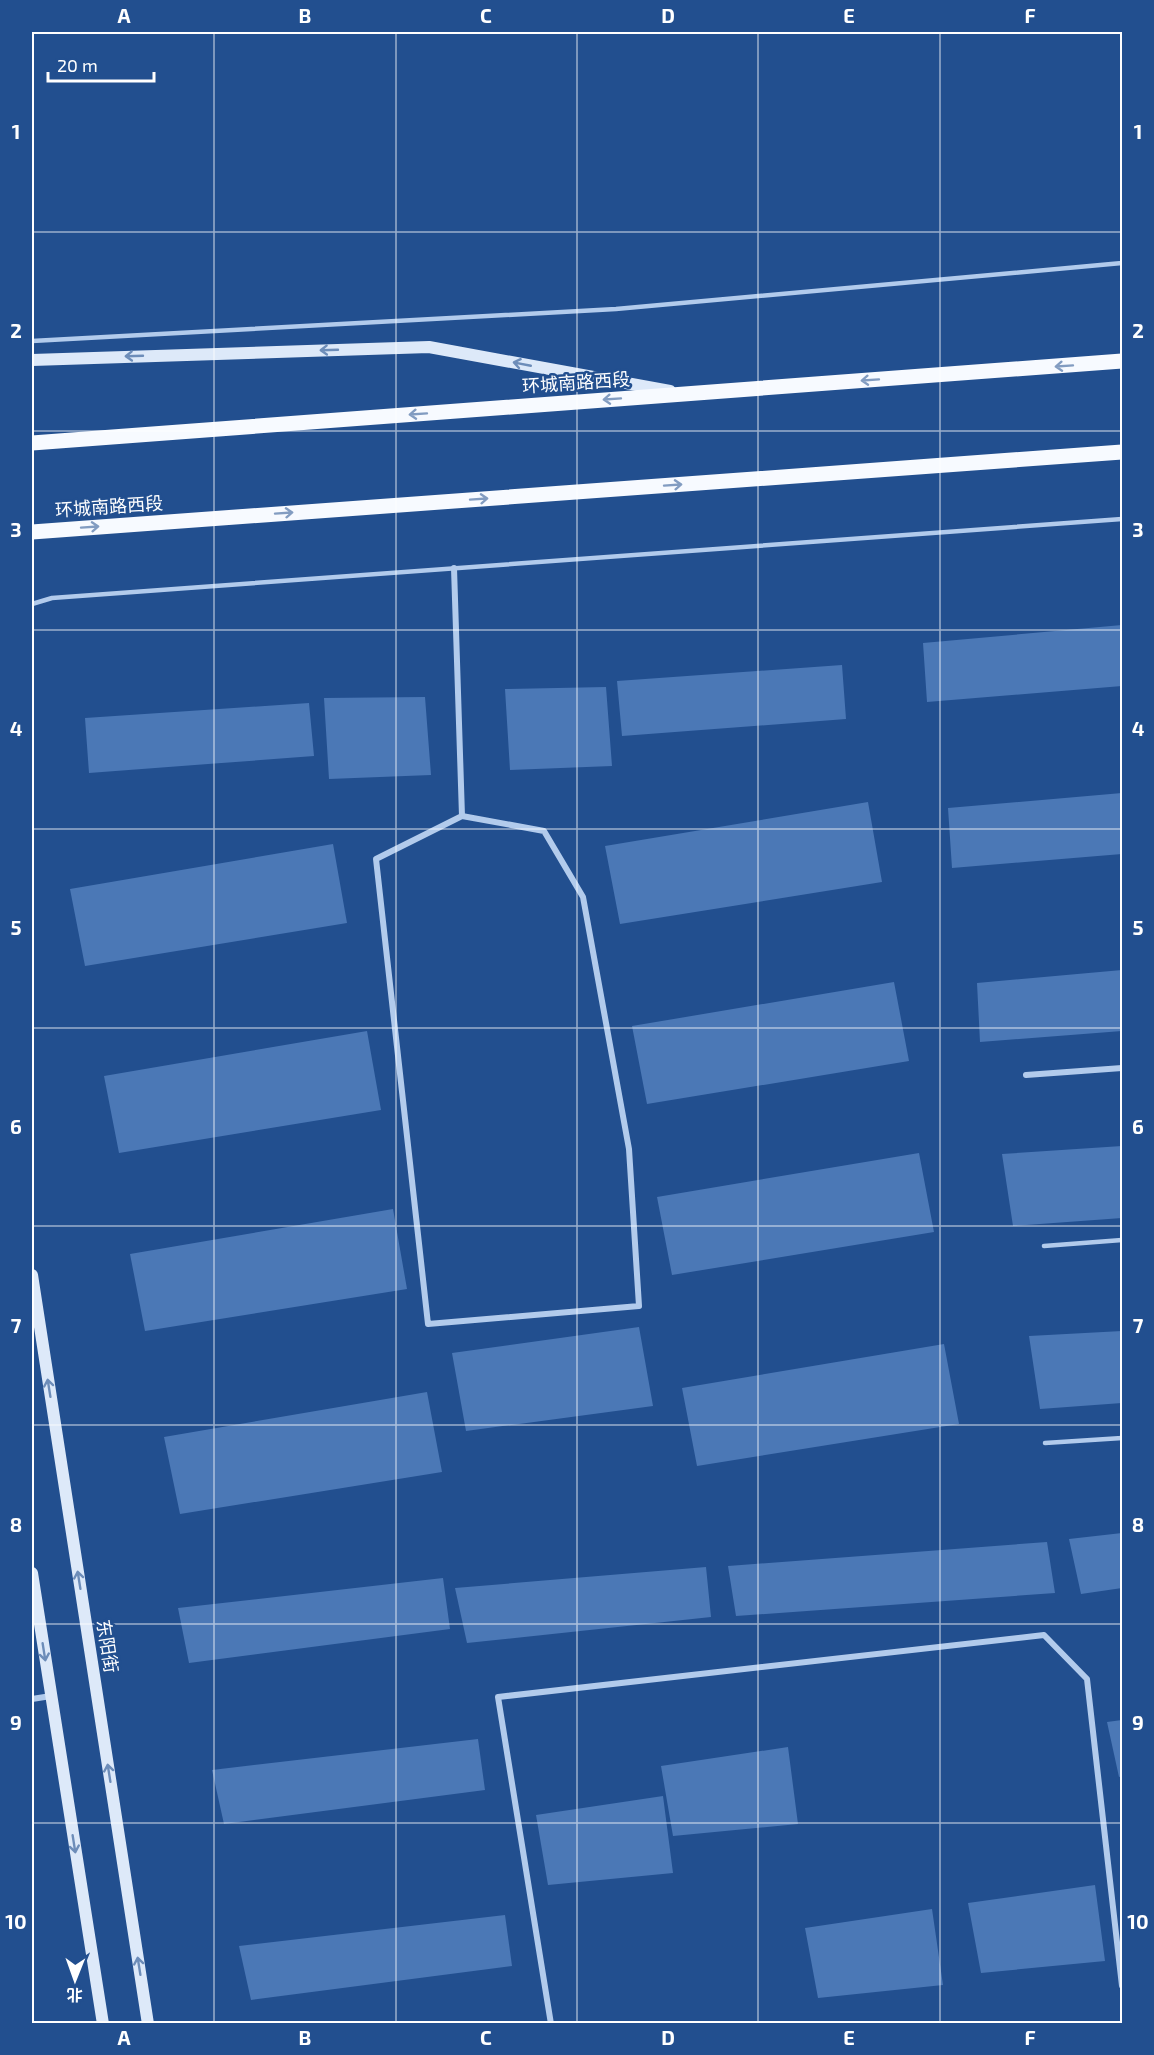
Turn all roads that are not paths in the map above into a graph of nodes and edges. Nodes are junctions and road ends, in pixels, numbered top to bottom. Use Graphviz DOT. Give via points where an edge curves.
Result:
graph roads {
  1 [pos="1122,264"];
  2 [pos="32,341"];
  3 [pos="32,360"];
  4 [pos="1122,361"];
  5 [pos="683,394"];
  6 [pos="32,443"];
  7 [pos="1122,452"];
  8 [pos="1122,519"];
  9 [pos="32,532"];
  10 [pos="454,568"];
  11 [pos="32,604"];
  12 [pos="462,816"];
  13 [pos="1122,1068"];
  14 [pos="1026,1075"];
  15 [pos="1122,1240"];
  16 [pos="1044,1246"];
  17 [pos="32,1275"];
  18 [pos="1122,1438"];
  19 [pos="1045,1443"];
  20 [pos="32,1573"];
  21 [pos="51,1696"];
  22 [pos="32,1699"];
  23 [pos="1122,1986"];
  24 [pos="102,2024"];
  25 [pos="148,2024"];
  26 [pos="551,2024"];
  1 -- 2 [label="lane" via="616,309"];
  5 -- 3 [label="main road, one-way" via="429,347"];
  4 -- 5 [label="main road, 环城南路西段, one-way"];
  5 -- 6 [label="main road, 环城南路西段, one-way"];
  9 -- 7 [label="main road, 环城南路西段, one-way"];
  8 -- 10 [label="lane"];
  10 -- 11 [label="lane" via="52,598"];
  10 -- 12 [label="street"];
  12 -- 12 [label="street" via="376,859 428,1324 639,1305 629,1149 583,897 544,831"];
  13 -- 14 [label="street"];
  15 -- 16 [label="lane"];
  25 -- 17 [label="main road, 东阳街, one-way"];
  18 -- 19 [label="lane"];
  20 -- 21 [label="main road, one-way"];
  21 -- 22 [label="street"];
  21 -- 24 [label="main road, one-way"];
  23 -- 26 [label="street" via="1087,1679 1044,1635 498,1696"];
}
